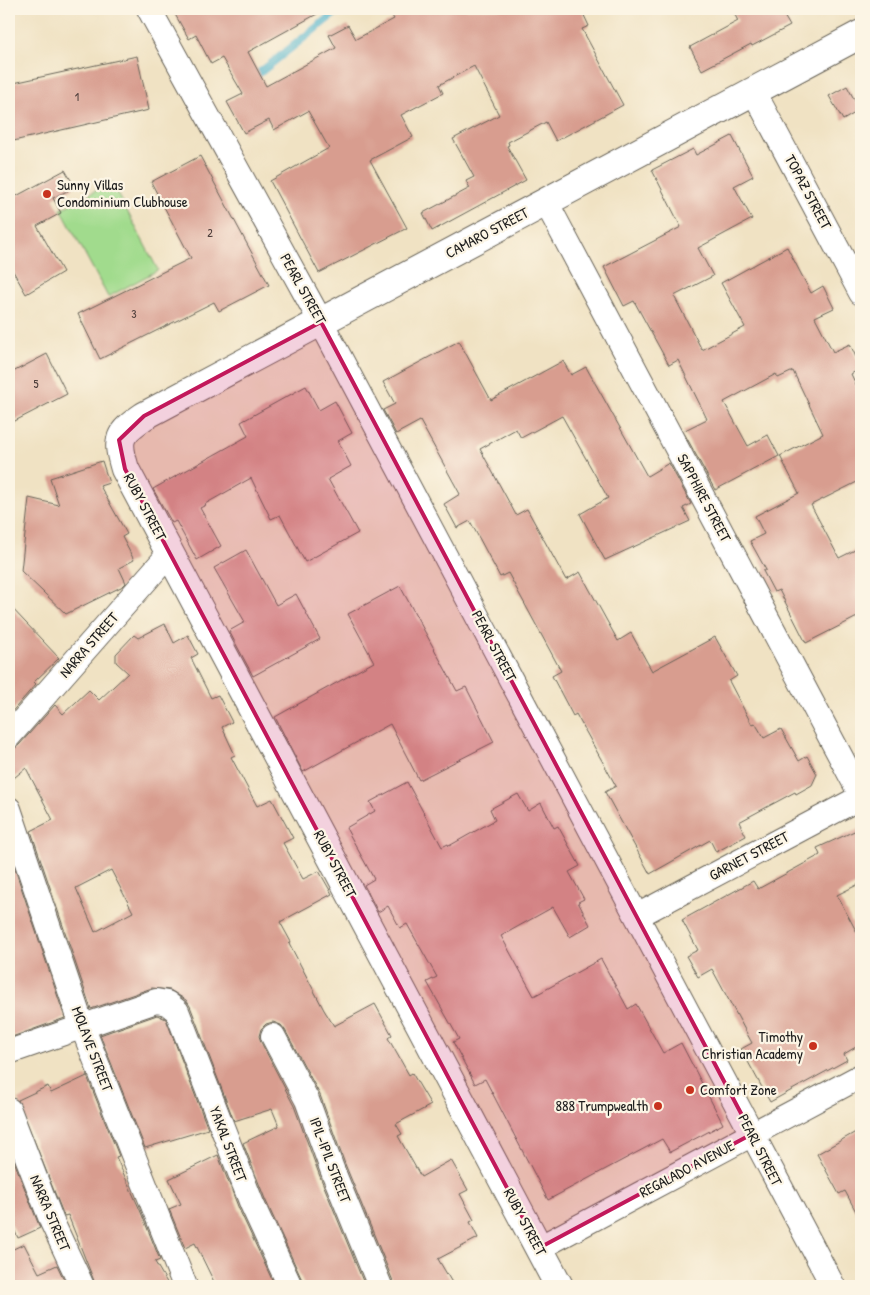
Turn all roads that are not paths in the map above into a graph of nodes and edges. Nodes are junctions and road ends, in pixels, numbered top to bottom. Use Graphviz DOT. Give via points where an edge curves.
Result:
graph roads {
  1 [pos="149,9"];
  2 [pos="861,34"];
  3 [pos="754,92"];
  4 [pos="546,202"];
  5 [pos="861,293"];
  6 [pos="321,322"];
  7 [pos="119,440"];
  8 [pos="170,554"];
  9 [pos="9,736"];
  10 [pos="861,796"];
  11 [pos="9,809"];
  12 [pos="637,916"];
  13 [pos="82,1026"];
  14 [pos="273,1036"];
  15 [pos="9,1052"];
  16 [pos="861,1076"];
  17 [pos="9,1110"];
  18 [pos="752,1134"];
  19 [pos="539,1248"];
  20 [pos="82,1286"];
  21 [pos="185,1286"];
  22 [pos="290,1286"];
  23 [pos="380,1286"];
  24 [pos="559,1286"];
  25 [pos="833,1286"];
  1 -- 6 [label="street, PEARL STREET"];
  2 -- 3 [label="street, CAMARO STREET"];
  3 -- 4 [label="street, CAMARO STREET"];
  3 -- 5 [label="street, TOPAZ STREET"];
  4 -- 6 [label="street, CAMARO STREET"];
  4 -- 10 [label="street, SAPPHIRE STREET"];
  6 -- 7 [label="street, CAMARO STREET" via="144,416 129,426"];
  6 -- 12 [label="street, PEARL STREET"];
  7 -- 8 [label="street, RUBY STREET" via="125,469"];
  8 -- 9 [label="street, NARRA STREET"];
  8 -- 19 [label="street, RUBY STREET"];
  10 -- 12 [label="street, GARNET STREET"];
  11 -- 13 [label="street, MOLAVE STREET"];
  12 -- 18 [label="street, PEARL STREET"];
  13 -- 15 [label="street"];
  13 -- 21 [label="street, MOLAVE STREET"];
  13 -- 22 [label="street, YAKAL STREET" via="156,1000 168,1002 177,1011 252,1204"];
  14 -- 23 [label="street, IPIL-IPIL STREET" via="307,1100"];
  16 -- 18 [label="street, REGALADO AVENUE"];
  17 -- 20 [label="street, NARRA STREET" via="52,1222"];
  18 -- 19 [label="street, REGALADO AVENUE"];
  18 -- 25 [label="street, PEARL STREET"];
  19 -- 24 [label="street, RUBY STREET"];
}
